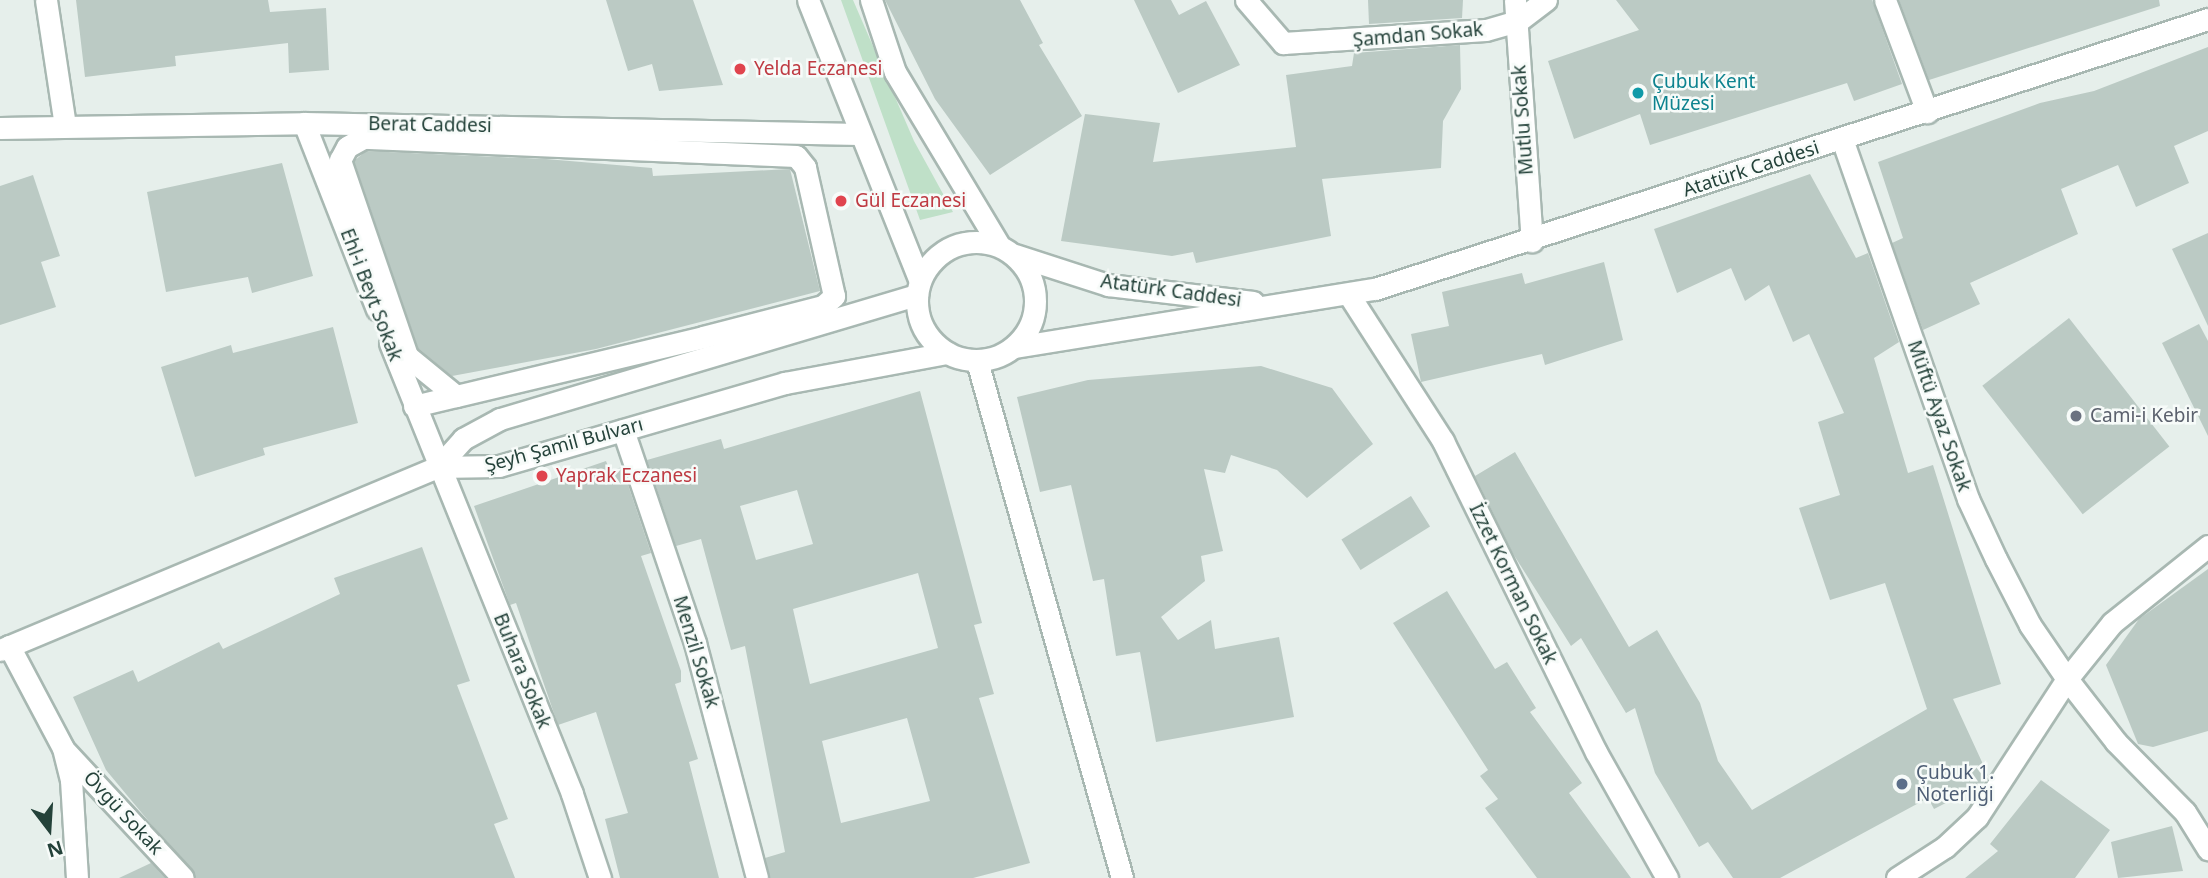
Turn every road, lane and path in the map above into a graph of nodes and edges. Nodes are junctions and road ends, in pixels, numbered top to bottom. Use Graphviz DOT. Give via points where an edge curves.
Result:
graph roads {
  1 [pos="46,0"];
  2 [pos="808,0"];
  3 [pos="871,0"];
  4 [pos="1246,0"];
  5 [pos="1546,0"];
  6 [pos="1885,0"];
  7 [pos="1517,10"];
  8 [pos="2208,19"];
  9 [pos="1927,112"];
  10 [pos="304,123"];
  11 [pos="65,125"];
  12 [pos="0,128"];
  13 [pos="859,134"];
  14 [pos="1842,139"];
  15 [pos="1532,241"];
  16 [pos="1007,250"];
  17 [pos="918,288"];
  18 [pos="1349,295"];
  19 [pos="1290,305"];
  20 [pos="1015,347"];
  21 [pos="947,353"];
  22 [pos="977,361"];
  23 [pos="456,396"];
  24 [pos="414,406"];
  25 [pos="623,430"];
  26 [pos="438,467"];
  27 [pos="2208,546"];
  28 [pos="5,648"];
  29 [pos="2067,679"];
  30 [pos="63,748"];
  31 [pos="2208,849"];
  32 [pos="78,878"];
  33 [pos="183,878"];
  34 [pos="600,878"];
  35 [pos="757,878"];
  36 [pos="1122,878"];
  37 [pos="1667,878"];
  38 [pos="1897,878"];
  1 -- 11 [label="street"];
  2 -- 13 [label="street"];
  3 -- 16 [label="street" via="895,72"];
  4 -- 7 [label="street, Şamdan Sokak" via="1283,43 1486,30"];
  5 -- 7 [label="street, Şamdan Sokak"];
  6 -- 9 [label="street"];
  7 -- 15 [label="street, Mutlu Sokak" via="1519,102"];
  8 -- 9 [label="street, Atatürk Caddesi"];
  9 -- 14 [label="street, Atatürk Caddesi"];
  10 -- 11 [label="street, Berat Caddesi"];
  10 -- 13 [label="street, Berat Caddesi"];
  10 -- 24 [label="street, Ehl-i Beyt Sokak"];
  11 -- 12 [label="street, Berat Caddesi"];
  13 -- 17 [label="street"];
  14 -- 15 [label="street, Atatürk Caddesi"];
  14 -- 29 [label="street, Müftü Ayaz Sokak" via="1968,499 2030,625"];
  15 -- 18 [label="street, Atatürk Caddesi"];
  16 -- 17 [label="street" via="980,241 943,251"];
  16 -- 19 [label="street, Atatürk Caddesi" via="1108,285"];
  16 -- 20 [label="street" via="1028,270 1035,311"];
  17 -- 21 [label="street" via="923,329"];
  17 -- 26 [label="street" via="500,419 463,439"];
  18 -- 19 [label="street, Atatürk Caddesi"];
  18 -- 37 [label="street, İzzet Korman Sokak" via="1443,441 1596,752"];
  19 -- 20 [label="street, Atatürk Caddesi"];
  20 -- 22 [label="street"];
  21 -- 22 [label="street"];
  21 -- 25 [label="street, Şeyh Şamil Bulvarı" via="785,383"];
  22 -- 36 [label="street"];
  23 -- 23 [label="street" via="823,306 834,296 804,167 796,156 363,138 347,147 340,160 407,356"];
  23 -- 24 [label="street"];
  24 -- 26 [label="street, Ehl-i Beyt Sokak"];
  25 -- 26 [label="street, Şeyh Şamil Bulvarı" via="499,466"];
  25 -- 35 [label="street, Menzil Sokak" via="695,643"];
  26 -- 28 [label="street, Şeyh Şamil Bulvarı"];
  26 -- 34 [label="street, Buhara Sokak" via="572,794"];
  27 -- 29 [label="street" via="2112,623"];
  28 -- 30 [label="street"];
  29 -- 31 [label="street, Müftü Ayaz Sokak" via="2116,742 2185,812"];
  29 -- 38 [label="street" via="1977,817 1945,847"];
  30 -- 32 [label="street" via="71,780"];
  30 -- 33 [label="street, Övgü Sokak"];
}
